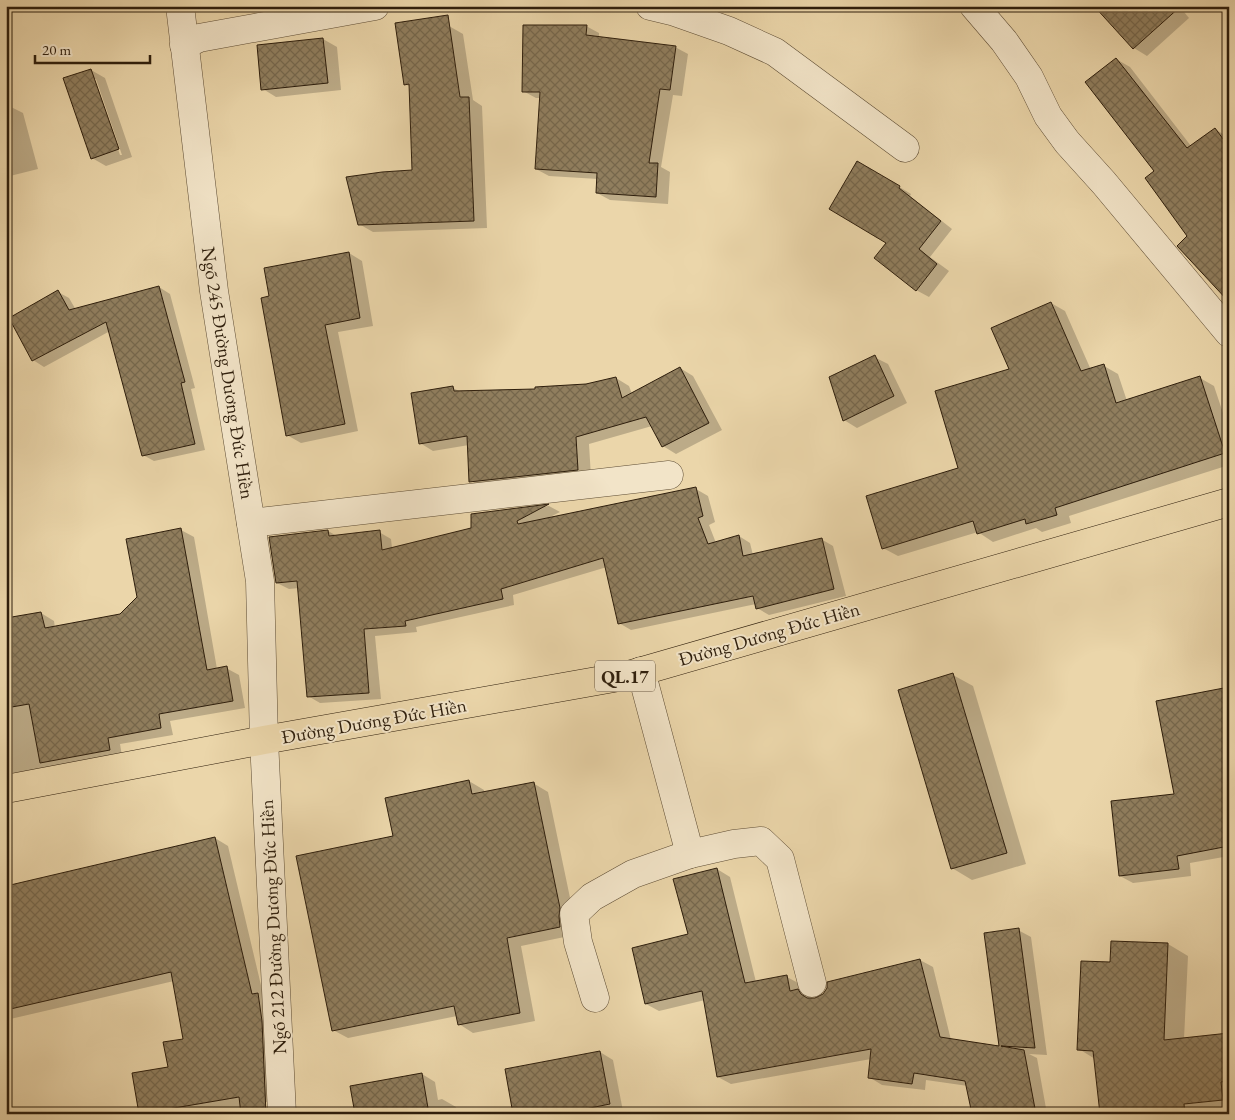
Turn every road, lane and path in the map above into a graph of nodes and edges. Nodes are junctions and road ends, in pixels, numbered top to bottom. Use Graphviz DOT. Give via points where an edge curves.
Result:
graph roads {
  1 [pos="180,6"];
  2 [pos="375,6"];
  3 [pos="650,6"];
  4 [pos="974,6"];
  5 [pos="184,45"];
  6 [pos="905,148"];
  7 [pos="1229,333"];
  8 [pos="669,475"];
  9 [pos="1229,502"];
  10 [pos="251,523"];
  11 [pos="641,671"];
  12 [pos="264,740"];
  13 [pos="6,789"];
  14 [pos="690,854"];
  15 [pos="812,983"];
  16 [pos="596,998"];
  17 [pos="282,1114"];
  1 -- 5 [label="street, Ngõ 245 Đường Dương Đức Hiền"];
  2 -- 5 [label="street" via="199,38"];
  3 -- 6 [label="street" via="729,31 775,52"];
  4 -- 7 [label="street" via="1029,77 1048,116 1067,142"];
  5 -- 10 [label="street, Ngõ 245 Đường Dương Đức Hiền" via="214,290"];
  8 -- 10 [label="street"];
  9 -- 11 [label="highway, Đường Dương Đức Hiền / QL.17"];
  10 -- 12 [label="street, Ngõ 245 Đường Dương Đức Hiền" via="260,581"];
  11 -- 12 [label="highway, Đường Dương Đức Hiền / QL.17"];
  11 -- 14 [label="street"];
  12 -- 13 [label="highway, Đường Dương Đức Hiền / QL.17"];
  12 -- 17 [label="street, Ngõ 212 Đường Dương Đức Hiền"];
  14 -- 15 [label="street" via="761,841 780,859"];
  14 -- 16 [label="street" via="633,874 592,897 574,914 578,942"];
}
